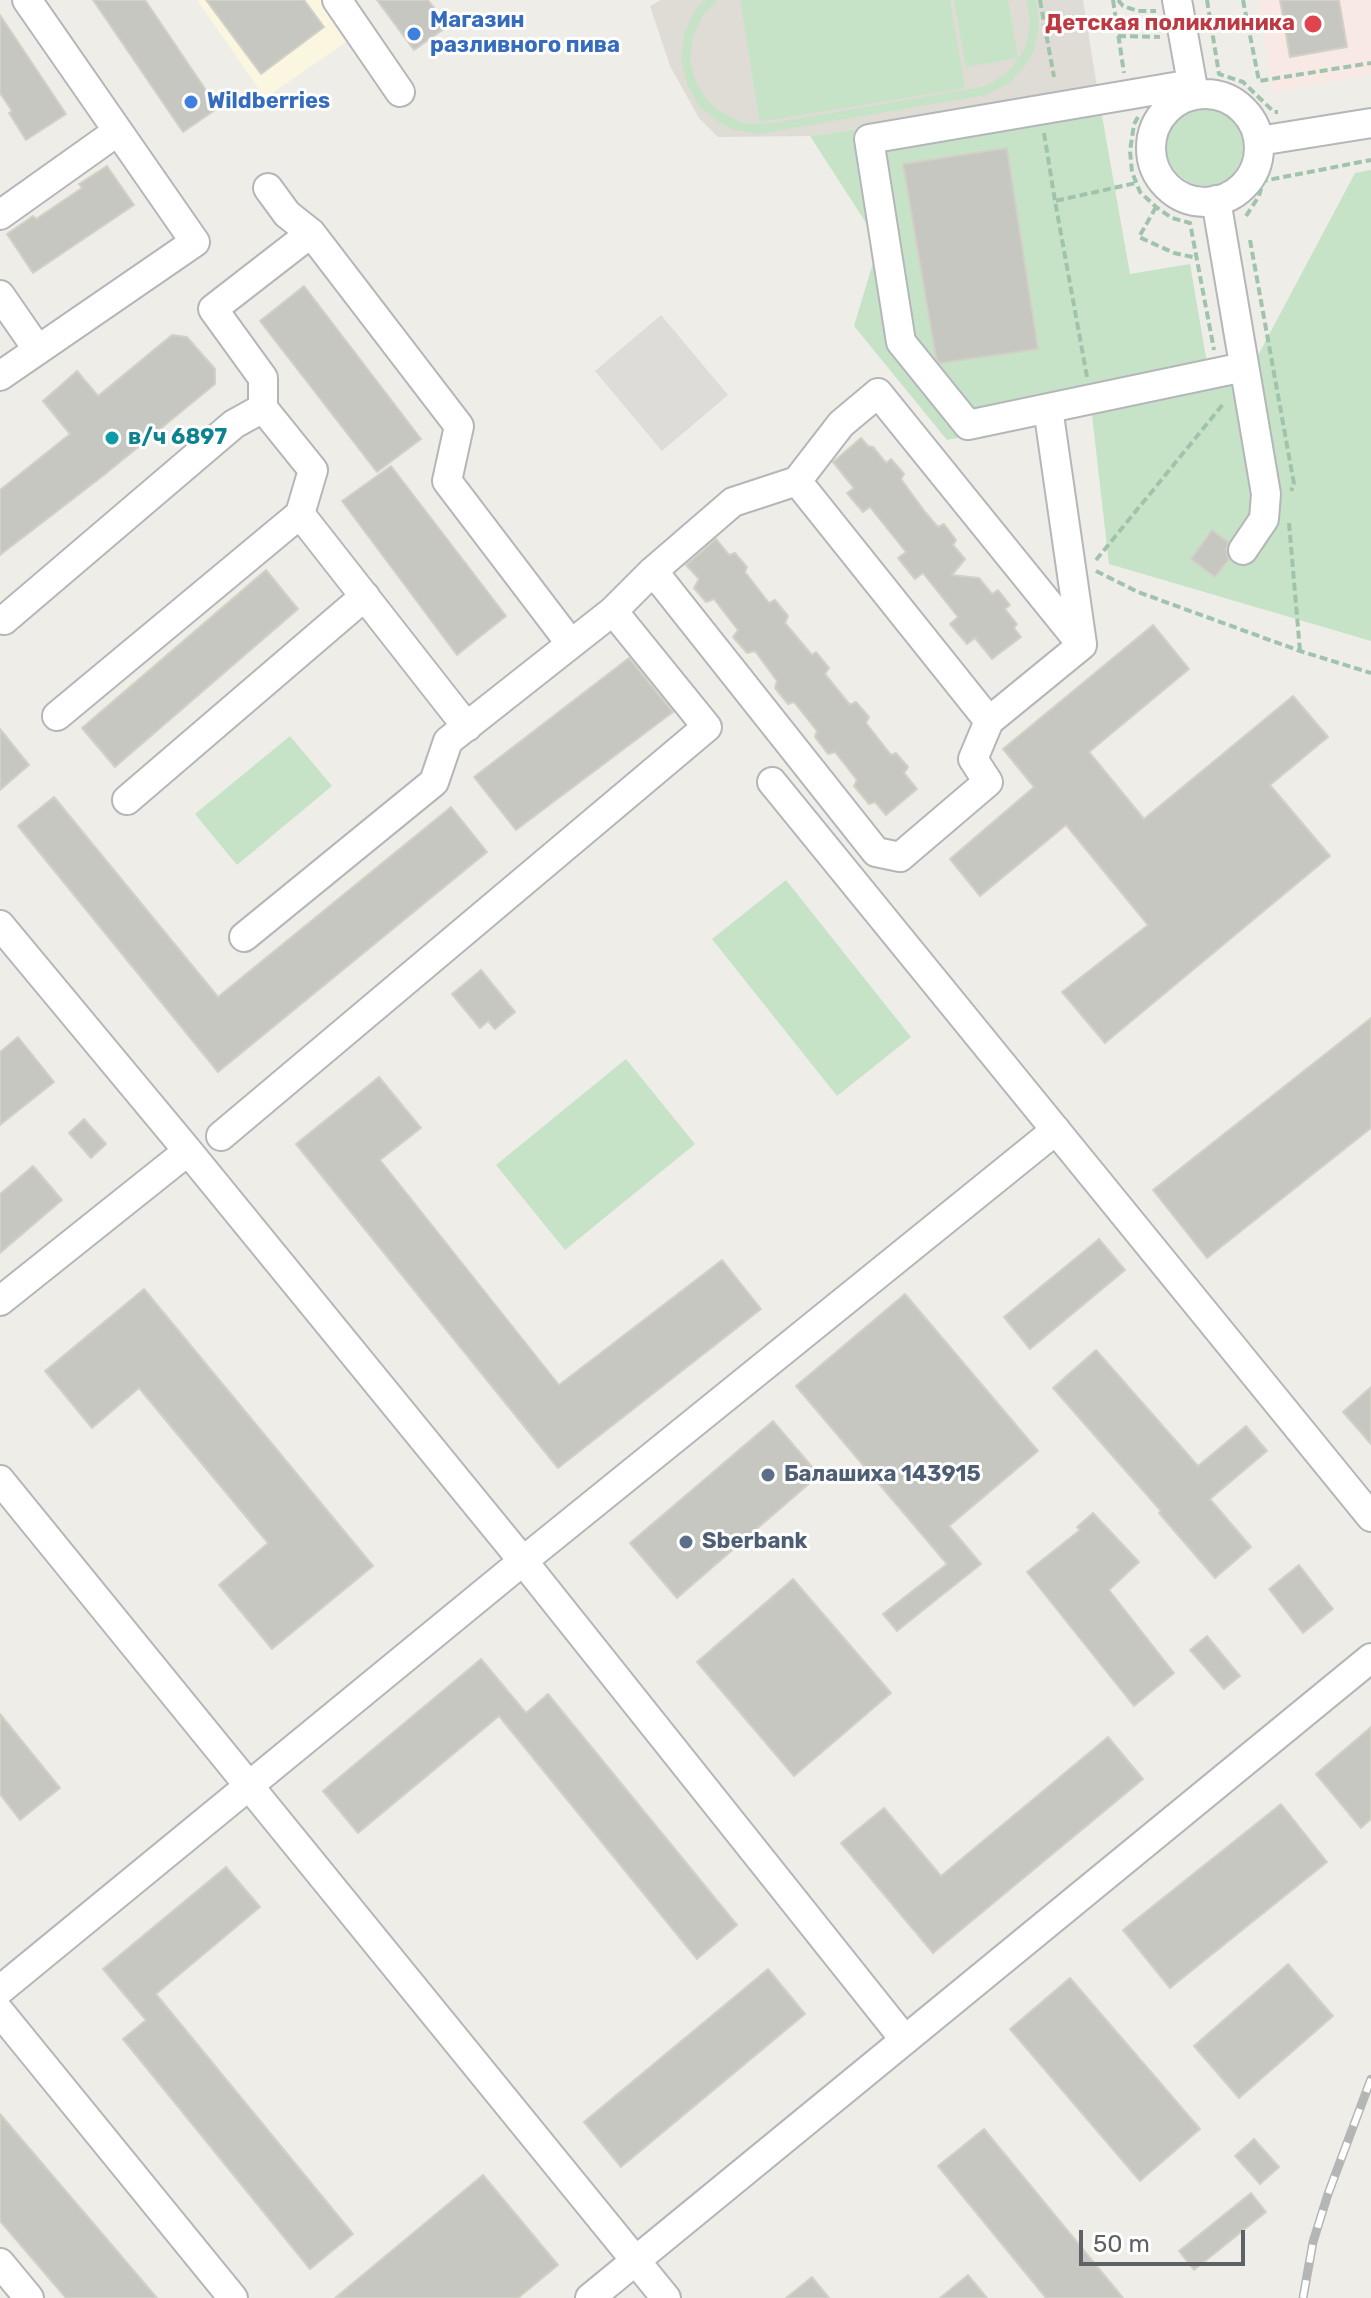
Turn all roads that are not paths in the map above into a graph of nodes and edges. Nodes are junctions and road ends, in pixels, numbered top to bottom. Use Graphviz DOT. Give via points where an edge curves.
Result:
graph roads {
  1 [pos="27,0"];
  2 [pos="337,0"];
  3 [pos="1177,0"];
  4 [pos="1193,89"];
  5 [pos="400,92"];
  6 [pos="1371,123"];
  7 [pos="118,131"];
  8 [pos="1259,141"];
  9 [pos="268,188"];
  10 [pos="1216,200"];
  11 [pos="0,215"];
  12 [pos="311,233"];
  13 [pos="0,295"];
  14 [pos="38,350"];
  15 [pos="1236,372"];
  16 [pos="0,376"];
  17 [pos="263,408"];
  18 [pos="1048,408"];
  19 [pos="797,481"];
  20 [pos="300,514"];
  21 [pos="1243,550"];
  22 [pos="653,571"];
  23 [pos="365,596"];
  24 [pos="613,611"];
  25 [pos="4,620"];
  26 [pos="571,644"];
  27 [pos="1082,645"];
  28 [pos="57,716"];
  29 [pos="989,721"];
  30 [pos="467,727"];
  31 [pos="772,782"];
  32 [pos="127,800"];
  33 [pos="0,925"];
  34 [pos="244,937"];
  35 [pos="1056,1130"];
  36 [pos="221,1136"];
  37 [pos="188,1151"];
  38 [pos="0,1301"];
  39 [pos="0,1480"];
  40 [pos="1371,1517"];
  41 [pos="523,1561"];
  42 [pos="1371,1658"];
  43 [pos="249,1787"];
  44 [pos="0,1990"];
  45 [pos="0,2012"];
  46 [pos="905,2040"];
  47 [pos="636,2260"];
  48 [pos="0,2263"];
  49 [pos="29,2298"];
  50 [pos="233,2298"];
  51 [pos="590,2298"];
  52 [pos="666,2298"];
  1 -- 7 [label="street"];
  2 -- 5 [label="street"];
  3 -- 4 [label="street"];
  4 -- 8 [label="street" via="1244,109"];
  4 -- 10 [label="street" via="1154,127 1153,163 1173,192 1189,200"];
  4 -- 18 [label="street" via="869,139 901,342 968,425"];
  6 -- 8 [label="street"];
  7 -- 11 [label="street"];
  7 -- 14 [label="street" via="195,242"];
  8 -- 10 [label="street" via="1252,175 1240,189"];
  9 -- 12 [label="street" via="287,214"];
  10 -- 15 [label="street"];
  12 -- 17 [label="street" via="213,309 263,378"];
  12 -- 26 [label="street" via="459,426 447,481"];
  13 -- 14 [label="street"];
  14 -- 16 [label="street"];
  15 -- 18 [label="street" via="1186,373"];
  15 -- 21 [label="street" via="1266,494 1264,519"];
  17 -- 20 [label="street" via="313,470"];
  17 -- 25 [label="street" via="234,424"];
  18 -- 27 [label="street"];
  19 -- 22 [label="street" via="733,502"];
  19 -- 27 [label="street" via="841,424 878,393"];
  19 -- 29 [label="street"];
  20 -- 23 [label="street"];
  20 -- 28 [label="street"];
  22 -- 24 [label="street"];
  22 -- 29 [label="street" via="876,852 900,857 988,782 973,759"];
  23 -- 30 [label="street"];
  23 -- 32 [label="street"];
  24 -- 26 [label="street"];
  24 -- 36 [label="street" via="707,727"];
  26 -- 30 [label="street"];
  27 -- 29 [label="street"];
  30 -- 34 [label="street" via="448,741 434,782"];
  31 -- 35 [label="street"];
  33 -- 37 [label="street"];
  35 -- 40 [label="street"];
  35 -- 41 [label="street"];
  37 -- 38 [label="street"];
  37 -- 41 [label="street"];
  39 -- 43 [label="street"];
  41 -- 43 [label="street"];
  41 -- 46 [label="street"];
  42 -- 46 [label="street"];
  43 -- 44 [label="street"];
  43 -- 47 [label="street"];
  45 -- 50 [label="street"];
  46 -- 47 [label="street"];
  47 -- 51 [label="street"];
  47 -- 52 [label="street"];
  48 -- 49 [label="street"];
}
